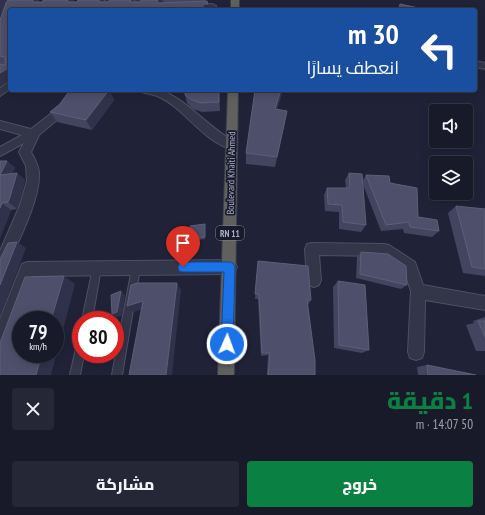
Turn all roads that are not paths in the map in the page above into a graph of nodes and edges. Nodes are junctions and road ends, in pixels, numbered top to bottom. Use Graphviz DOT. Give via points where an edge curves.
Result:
graph roads {
  1 [pos="212,6"];
  2 [pos="192,8"];
  3 [pos="8,86"];
  4 [pos="75,92"];
  5 [pos="154,92"];
  6 [pos="174,92"];
  7 [pos="233,92"];
  8 [pos="0,93"];
  9 [pos="173,101"];
  10 [pos="0,125"];
  11 [pos="34,134"];
  12 [pos="231,145"];
  13 [pos="0,152"];
  14 [pos="0,266"];
  15 [pos="230,267"];
  16 [pos="97,268"];
  17 [pos="136,268"];
  18 [pos="314,280"];
  19 [pos="418,291"];
  20 [pos="485,303"];
  21 [pos="89,311"];
  22 [pos="0,339"];
  23 [pos="416,352"];
  24 [pos="78,363"];
  25 [pos="75,375"];
  26 [pos="117,375"];
  27 [pos="226,375"];
  1 -- 2 [label="street"];
  3 -- 8 [label="street"];
  4 -- 11 [label="street" via="61,111"];
  5 -- 9 [label="street"];
  6 -- 9 [label="street"];
  7 -- 12 [label="highway, Boulevard Khaiti Ahmed / RN 11"];
  9 -- 12 [label="street" via="216,138"];
  10 -- 11 [label="street"];
  11 -- 13 [label="street"];
  11 -- 14 [label="street" via="25,152 34,173 26,206"];
  12 -- 15 [label="highway, Boulevard Khaiti Ahmed / RN 11"];
  15 -- 17 [label="street"];
  15 -- 27 [label="highway, Boulevard Khaiti Ahmed / RN 11"];
  16 -- 17 [label="street"];
  16 -- 21 [label="lane"];
  16 -- 22 [label="street" via="28,269"];
  17 -- 26 [label="lane"];
  18 -- 19 [label="street" via="312,249 384,250 410,267"];
  19 -- 20 [label="street"];
  19 -- 23 [label="street"];
  24 -- 25 [label="lane"];
}
